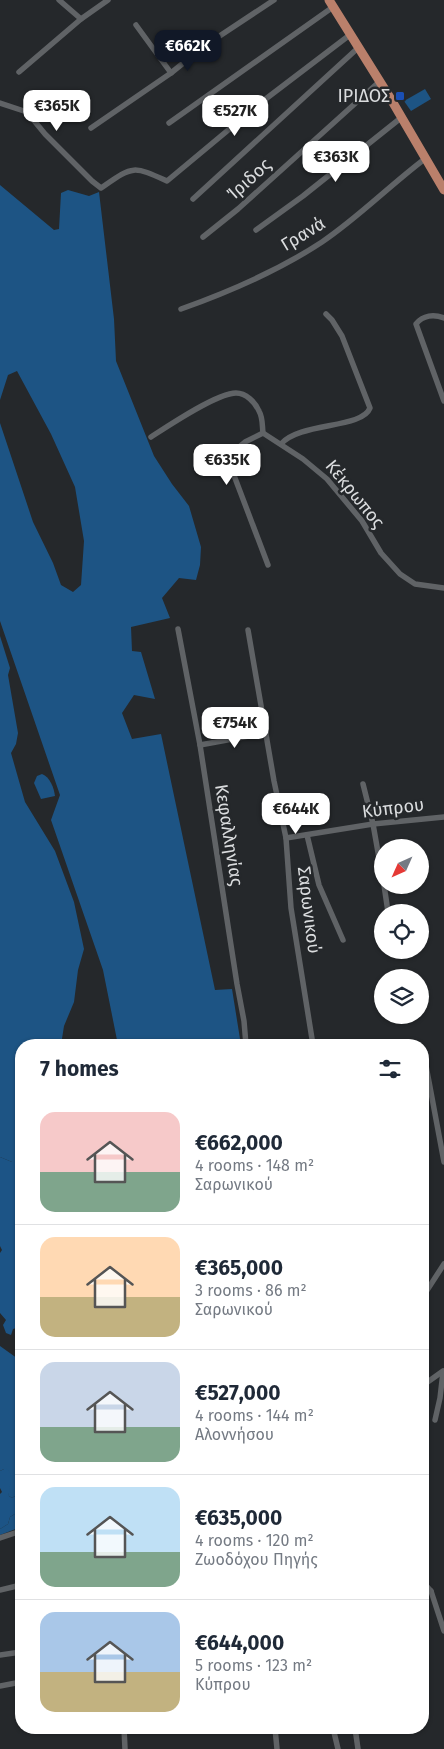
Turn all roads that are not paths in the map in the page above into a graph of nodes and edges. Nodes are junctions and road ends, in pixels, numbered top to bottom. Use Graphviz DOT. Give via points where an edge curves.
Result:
graph roads {
  1 [pos="59,0"];
  2 [pos="108,0"];
  3 [pos="274,0"];
  4 [pos="331,3"];
  5 [pos="81,19"];
  6 [pos="136,25"];
  7 [pos="351,34"];
  8 [pos="359,47"];
  9 [pos="19,72"];
  10 [pos="170,73"];
  11 [pos="380,82"];
  12 [pos="0,103"];
  13 [pos="402,117"];
  14 [pos="169,124"];
  15 [pos="91,128"];
  16 [pos="426,158"];
  17 [pos="444,190"];
  18 [pos="193,200"];
  19 [pos="256,230"];
  20 [pos="203,237"];
  21 [pos="180,309"];
  22 [pos="326,314"];
  23 [pos="444,318"];
  24 [pos="444,401"];
  25 [pos="264,433"];
  26 [pos="151,437"];
  27 [pos="281,444"];
  28 [pos="268,565"];
  29 [pos="444,588"];
  30 [pos="178,629"];
  31 [pos="248,630"];
  32 [pos="266,733"];
  33 [pos="200,745"];
  34 [pos="363,784"];
  35 [pos="444,817"];
  36 [pos="373,824"];
  37 [pos="307,835"];
  38 [pos="286,838"];
  39 [pos="376,839"];
  40 [pos="343,940"];
  41 [pos="245,1039"];
  42 [pos="312,1039"];
  43 [pos="429,1078"];
  44 [pos="442,1136"];
  45 [pos="444,1162"];
  46 [pos="444,1264"];
  47 [pos="429,1287"];
  48 [pos="443,1370"];
  49 [pos="429,1381"];
  50 [pos="435,1420"];
  51 [pos="15,1532"];
  52 [pos="0,1538"];
  53 [pos="15,1586"];
  54 [pos="0,1590"];
  55 [pos="431,1591"];
  56 [pos="444,1631"];
  57 [pos="15,1653"];
  58 [pos="0,1656"];
  59 [pos="15,1683"];
  60 [pos="0,1686"];
  61 [pos="124,1734"];
  62 [pos="276,1734"];
  63 [pos="334,1734"];
  64 [pos="356,1734"];
  65 [pos="125,1749"];
  66 [pos="277,1749"];
  67 [pos="338,1749"];
  68 [pos="358,1749"];
  1 -- 5 [label="street"];
  2 -- 5 [label="street"];
  3 -- 10 [label="street"];
  4 -- 7 [label="main road"];
  4 -- 14 [label="street"];
  5 -- 9 [label="street"];
  6 -- 10 [label="street"];
  7 -- 8 [label="main road"];
  7 -- 12 [label="street" via="263,101 167,181 143,170 134,170 127,171 102,188 45,134 27,112"];
  8 -- 11 [label="main road"];
  8 -- 18 [label="street"];
  10 -- 15 [label="street"];
  11 -- 13 [label="main road"];
  11 -- 20 [label="street, Ίριδος" via="238,210"];
  13 -- 16 [label="main road"];
  13 -- 19 [label="street"];
  16 -- 17 [label="main road"];
  16 -- 21 [label="street, Γρανά" via="320,243 214,298"];
  22 -- 27 [label="street" via="342,336 370,408 366,415 299,432"];
  23 -- 24 [label="street" via="431,315 416,324"];
  25 -- 26 [label="street" via="259,410 247,396 237,393 227,394 195,410"];
  25 -- 27 [label="street, Κέκρωπος"];
  25 -- 28 [label="street" via="245,442 227,457"];
  27 -- 29 [label="street, Κέκρωπος" via="327,479 400,574 414,584"];
  30 -- 33 [label="street, Κεφαλληνίας"];
  31 -- 32 [label="street, Σαρωνικού"];
  32 -- 33 [label="street"];
  32 -- 38 [label="street, Σαρωνικού"];
  33 -- 41 [label="street, Κεφαλληνίας"];
  34 -- 36 [label="street"];
  35 -- 36 [label="street, Κύπρου"];
  36 -- 37 [label="street, Κύπρου"];
  36 -- 39 [label="street"];
  37 -- 38 [label="street, Κύπρου"];
  37 -- 40 [label="street" via="320,885"];
  38 -- 42 [label="street, Σαρωνικού" via="291,908"];
  43 -- 44 [label="street"];
  44 -- 45 [label="street"];
  46 -- 47 [label="street"];
  48 -- 49 [label="street"];
  48 -- 50 [label="street"];
  51 -- 52 [label="street"];
  53 -- 54 [label="street"];
  55 -- 56 [label="street"];
  57 -- 58 [label="street"];
  59 -- 60 [label="street"];
  61 -- 65 [label="street"];
  62 -- 66 [label="street"];
  63 -- 67 [label="street"];
  64 -- 68 [label="street"];
}
